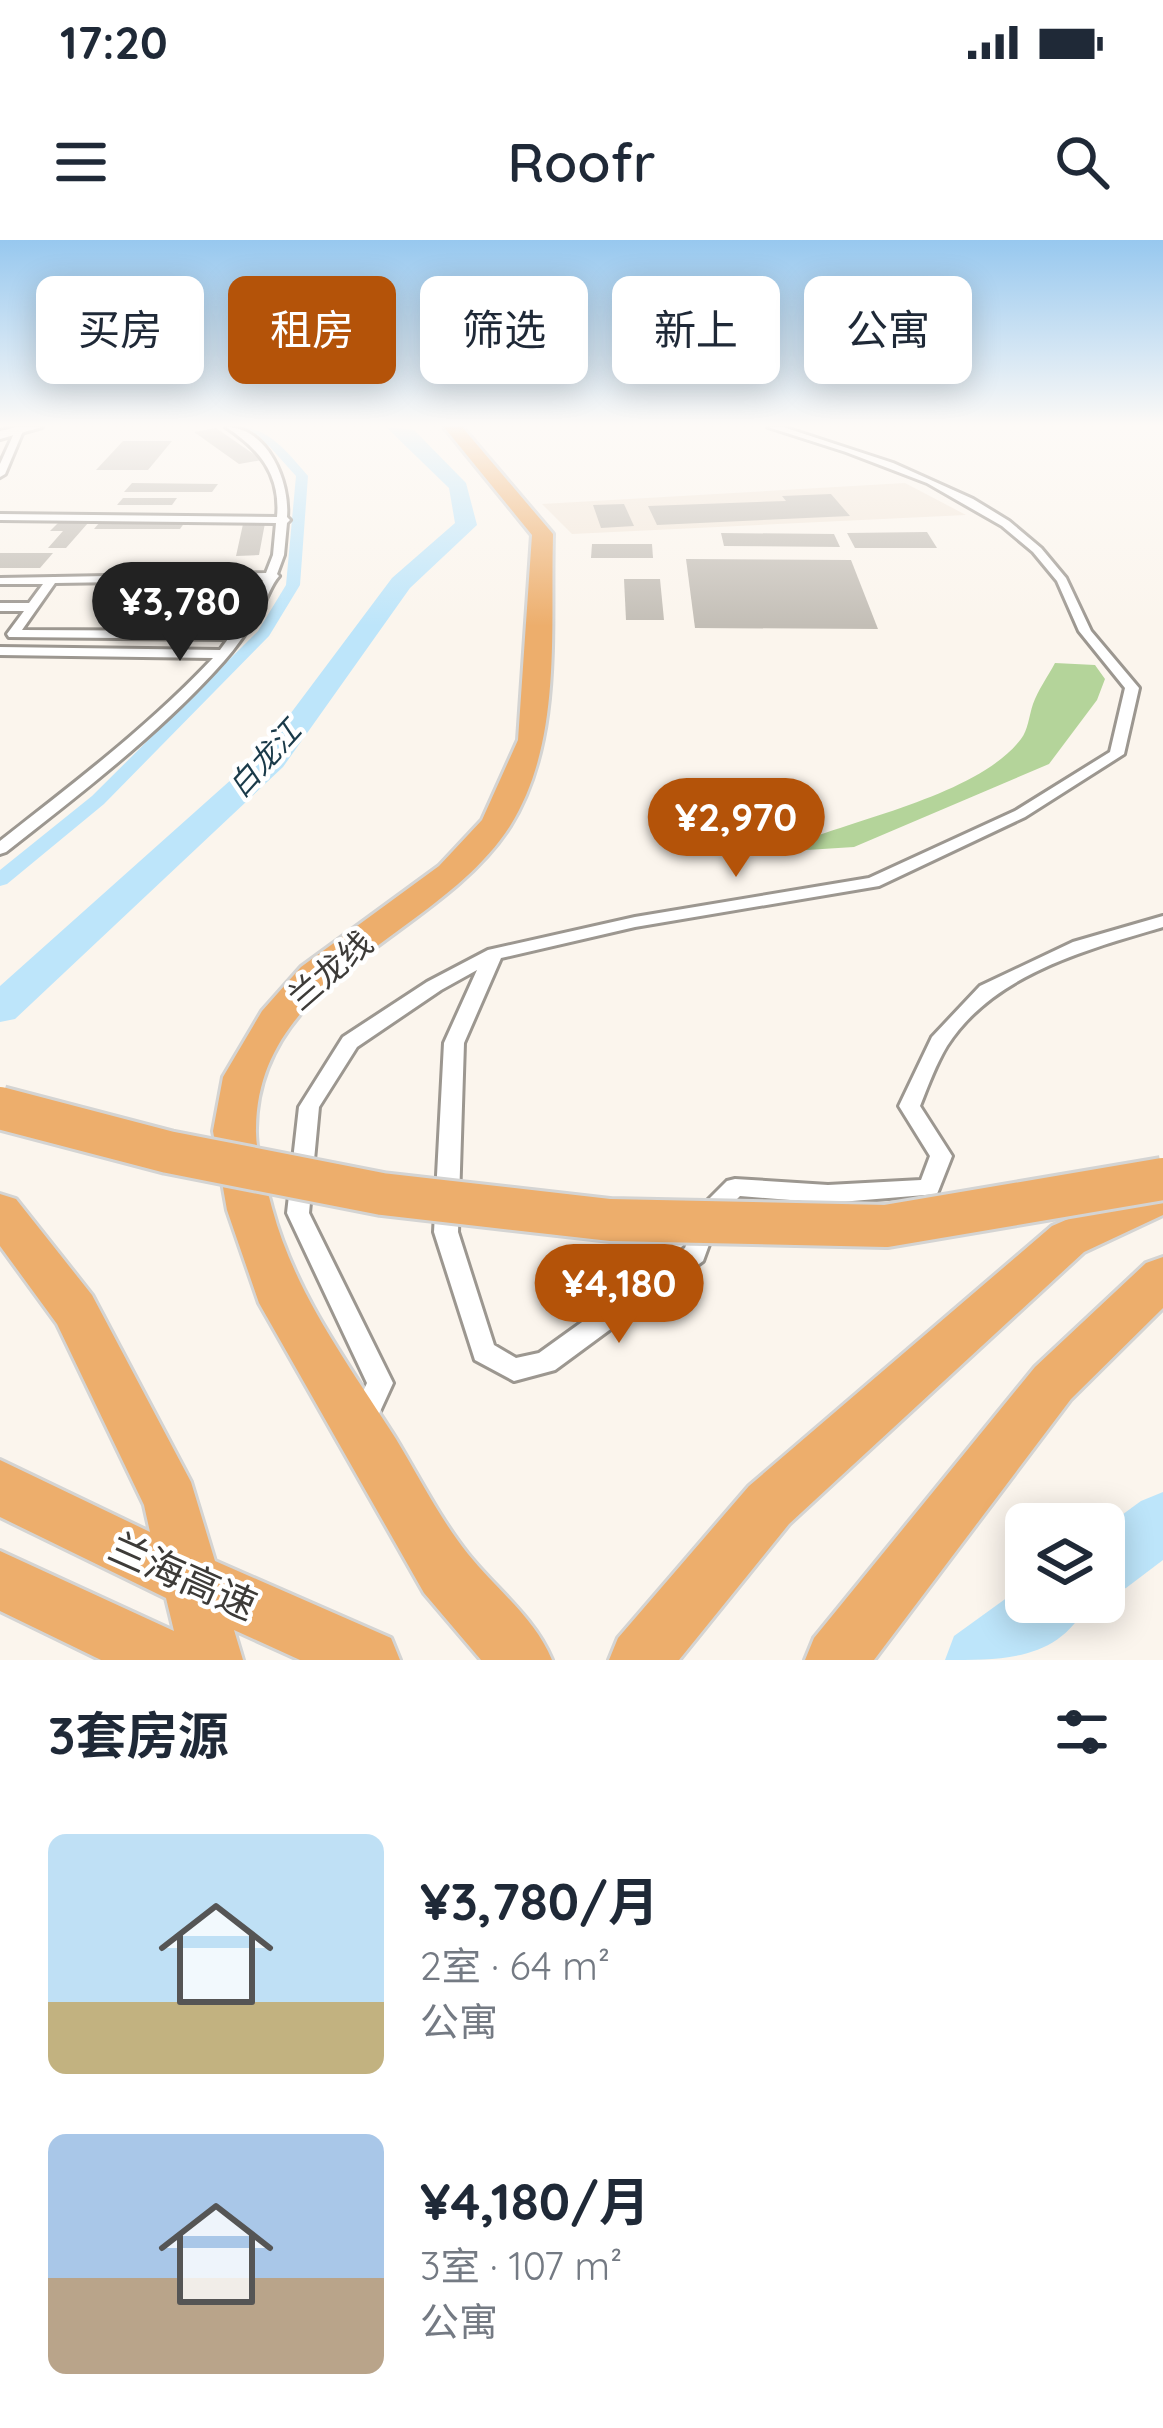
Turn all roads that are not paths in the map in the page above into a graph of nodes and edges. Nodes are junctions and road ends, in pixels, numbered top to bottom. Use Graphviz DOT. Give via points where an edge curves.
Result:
graph roads {
  1 [pos="280,493"];
  2 [pos="509,493"];
  3 [pos="948,493"];
  4 [pos="0,518"];
  5 [pos="285,520"];
  6 [pos="273,576"];
  7 [pos="0,581"];
  8 [pos="50,581"];
  9 [pos="0,607"];
  10 [pos="32,607"];
  11 [pos="22,634"];
  12 [pos="238,635"];
  13 [pos="4,651"];
  14 [pos="222,654"];
  15 [pos="0,850"];
  16 [pos="1163,921"];
  17 [pos="494,954"];
  18 [pos="0,1108"];
  19 [pos="1163,1179"];
  20 [pos="1163,1195"];
  21 [pos="0,1212"];
  22 [pos="1163,1277"];
  23 [pos="358,1430"];
  24 [pos="0,1486"];
  25 [pos="0,1580"];
  26 [pos="168,1660"];
  27 [pos="212,1660"];
  28 [pos="369,1660"];
  29 [pos="521,1660"];
  30 [pos="640,1660"];
  31 [pos="836,1660"];
  1 -- 5 [label="street"];
  2 -- 23 [label="highway, 兰龙线" via="542,534 524,766 496,823 451,873 314,975 276,1019 243,1076 234,1131 276,1289"];
  3 -- 17 [label="street" via="1000,520 1064,582 1080,623 1132,688 1117,754 1020,814 873,882"];
  4 -- 5 [label="street"];
  5 -- 6 [label="street"];
  6 -- 8 [label="street"];
  6 -- 12 [label="street"];
  7 -- 8 [label="street"];
  8 -- 10 [label="street"];
  9 -- 10 [label="street"];
  10 -- 11 [label="street" via="13,634"];
  11 -- 12 [label="street"];
  11 -- 13 [label="street"];
  12 -- 14 [label="street"];
  13 -- 14 [label="street"];
  14 -- 15 [label="street"];
  16 -- 17 [label="street" via="1079,946 987,990 939,1042 910,1106 941,1156 929,1188 829,1194 734,1187 710,1214 695,1254 546,1362 514,1370 484,1352 446,1232 454,1043"];
  17 -- 23 [label="street" via="350,1042 309,1107 298,1213 380,1383"];
  18 -- 19 [label="highway, bridge" via="168,1152 382,1194 610,1220 886,1226"];
  20 -- 30 [label="highway" via="1068,1240 787,1489"];
  21 -- 27 [label="highway" via="75,1310 171,1502"];
  22 -- 31 [label="highway" via="1053,1384"];
  23 -- 29 [label="highway, 兰龙线" via="445,1572"];
  24 -- 28 [label="highway, 兰海高速"];
  25 -- 26 [label="highway"];
}
